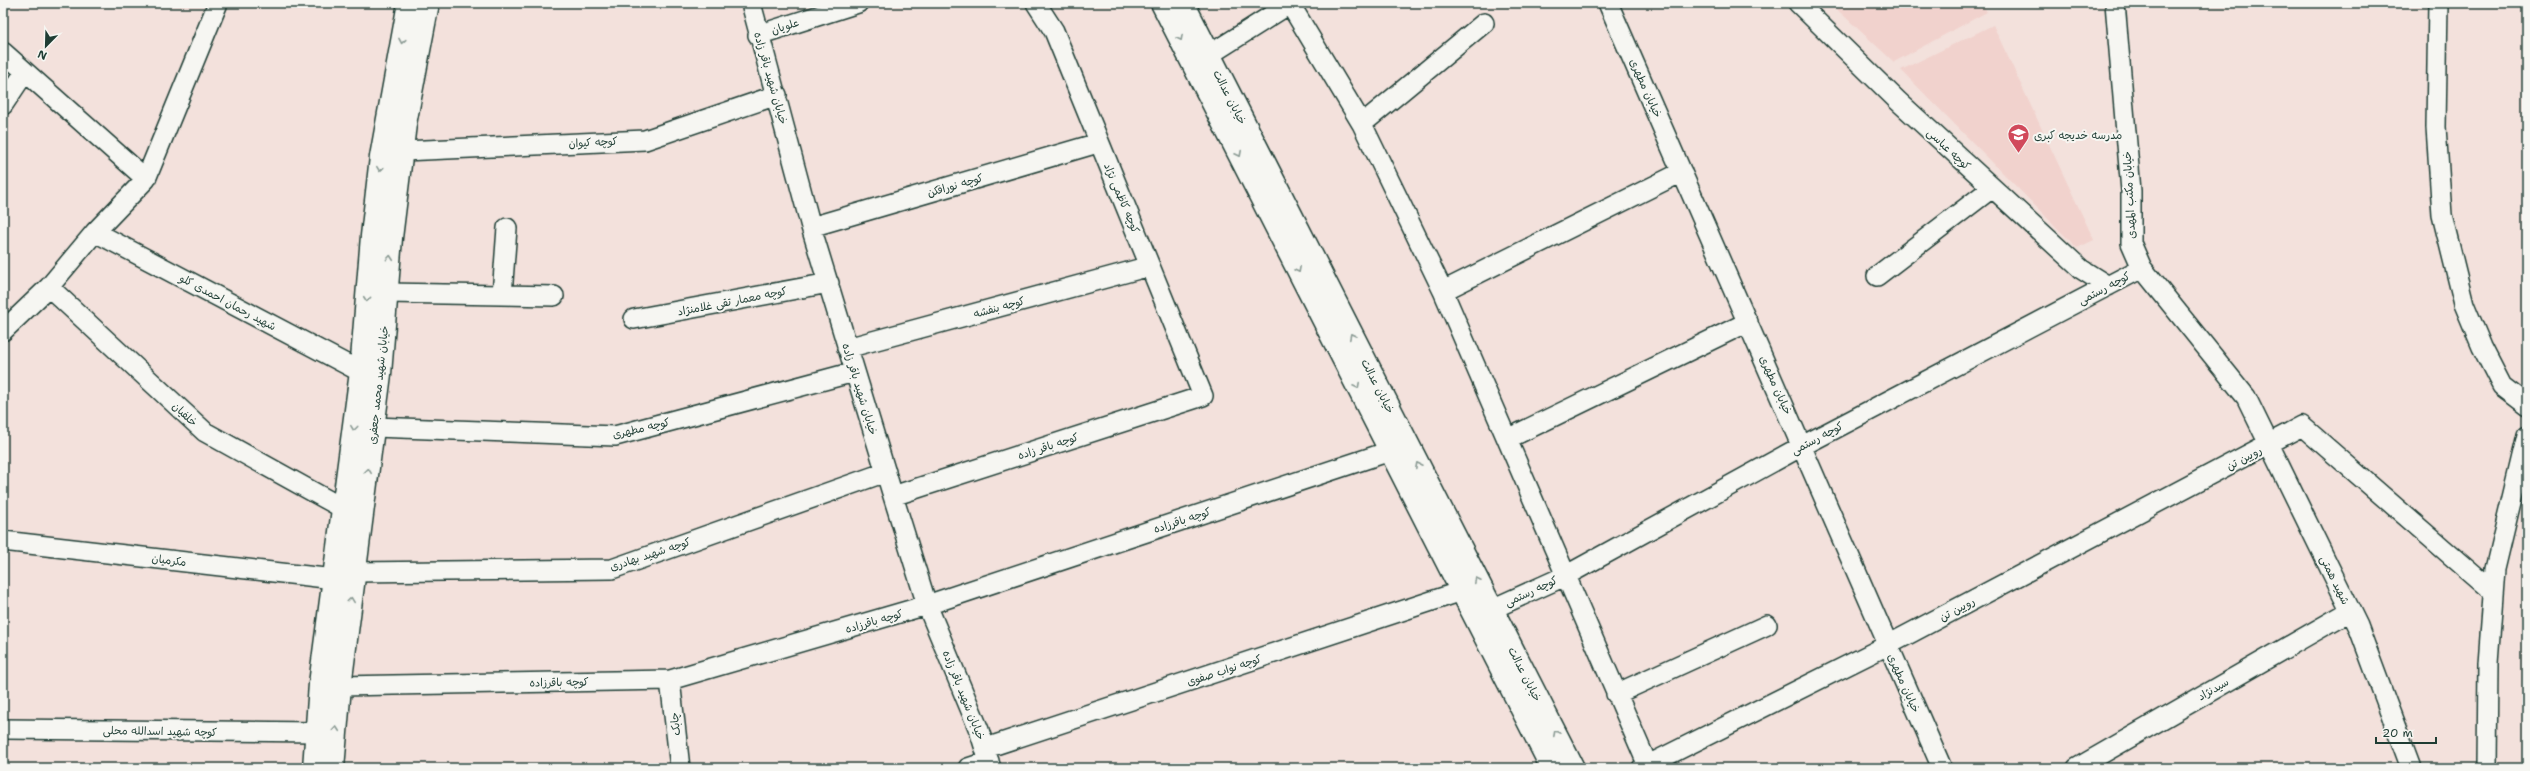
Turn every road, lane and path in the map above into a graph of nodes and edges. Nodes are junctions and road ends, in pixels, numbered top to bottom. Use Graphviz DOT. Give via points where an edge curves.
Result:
graph roads {
  1 [pos="218,3"];
  2 [pos="409,3"];
  3 [pos="428,3"];
  4 [pos="751,3"];
  5 [pos="858,3"];
  6 [pos="1036,3"];
  7 [pos="1162,3"];
  8 [pos="1183,3"];
  9 [pos="1608,3"];
  10 [pos="1798,3"];
  11 [pos="2115,3"];
  12 [pos="2438,3"];
  13 [pos="1290,4"];
  14 [pos="1484,24"];
  15 [pos="758,35"];
  16 [pos="3,52"];
  17 [pos="1209,55"];
  18 [pos="25,72"];
  19 [pos="776,95"];
  20 [pos="3,105"];
  21 [pos="1362,124"];
  22 [pos="1098,142"];
  23 [pos="403,151"];
  24 [pos="1682,172"];
  25 [pos="146,179"];
  26 [pos="1992,188"];
  27 [pos="811,226"];
  28 [pos="507,228"];
  29 [pos="95,232"];
  30 [pos="1150,266"];
  31 [pos="2142,268"];
  32 [pos="1877,276"];
  33 [pos="829,282"];
  34 [pos="2108,286"];
  35 [pos="49,287"];
  36 [pos="1443,291"];
  37 [pos="387,293"];
  38 [pos="502,295"];
  39 [pos="554,296"];
  40 [pos="634,319"];
  41 [pos="1748,322"];
  42 [pos="3,331"];
  43 [pos="847,348"];
  44 [pos="361,372"];
  45 [pos="854,372"];
  46 [pos="1203,396"];
  47 [pos="2246,397"];
  48 [pos="2527,405"];
  49 [pos="374,427"];
  50 [pos="2527,435"];
  51 [pos="1507,440"];
  52 [pos="2269,444"];
  53 [pos="1802,446"];
  54 [pos="1390,451"];
  55 [pos="886,472"];
  56 [pos="893,496"];
  57 [pos="344,509"];
  58 [pos="3,541"];
  59 [pos="355,572"];
  60 [pos="1565,576"];
  61 [pos="334,578"];
  62 [pos="1462,591"];
  63 [pos="2493,592"];
  64 [pos="928,605"];
  65 [pos="1492,609"];
  66 [pos="2350,611"];
  67 [pos="1767,625"];
  68 [pos="1888,645"];
  69 [pos="670,680"];
  70 [pos="340,686"];
  71 [pos="1616,694"];
  72 [pos="3,729"];
  73 [pos="316,732"];
  74 [pos="988,759"];
  75 [pos="1647,767"];
  76 [pos="314,768"];
  77 [pos="333,768"];
  78 [pos="680,768"];
  79 [pos="968,768"];
  80 [pos="1552,768"];
  81 [pos="1573,768"];
  82 [pos="1942,768"];
  83 [pos="2077,768"];
  84 [pos="2411,768"];
  85 [pos="2487,768"];
  1 -- 25 [label="street"];
  2 -- 44 [label="main road, خیابان شهید محمد جعفری, one-way" via="381,157"];
  3 -- 23 [label="main road, خیابان شهید محمد جعفری" via="405,124"];
  4 -- 15 [label="street, خیابان شهید باقر زاده"];
  5 -- 15 [label="street, علویان"];
  6 -- 22 [label="street, کوچه کاظمی نژاد" via="1054,31"];
  7 -- 54 [label="main road, خیابان عدالت, one-way"];
  8 -- 17 [label="main road, خیابان عدالت"];
  9 -- 24 [label="street, خیابان مطهری"];
  10 -- 26 [label="street, کوچه عباسی"];
  11 -- 31 [label="street, خیابان مکتب المهدی" via="2131,191 2131,243"];
  12 -- 48 [label="street" via="2436,127 2442,215 2464,304 2482,347 2502,386"];
  13 -- 17 [label="street"];
  13 -- 21 [label="street"];
  14 -- 21 [label="street"];
  15 -- 19 [label="street, خیابان شهید باقر زاده"];
  16 -- 18 [label="street"];
  65 -- 17 [label="main road, خیابان عدالت, one-way"];
  18 -- 20 [label="street"];
  18 -- 25 [label="street"];
  19 -- 23 [label="street, کوچه کیوان" via="645,140"];
  19 -- 27 [label="street, خیابان شهید باقر زاده"];
  21 -- 36 [label="street"];
  22 -- 27 [label="street, کوچه نورافکن"];
  22 -- 30 [label="street, کوچه کاظمی نژاد"];
  37 -- 23 [label="main road, خیابان شهید محمد جعفری, one-way" via="391,238"];
  24 -- 36 [label="street"];
  24 -- 41 [label="street, خیابان مطهری"];
  25 -- 29 [label="street"];
  26 -- 32 [label="street"];
  26 -- 34 [label="street, کوچه عباسی" via="2081,269"];
  27 -- 33 [label="street, خیابان شهید باقر زاده"];
  28 -- 38 [label="street"];
  29 -- 35 [label="street"];
  29 -- 44 [label="street, شهید رحمان احمدی کلو"];
  30 -- 43 [label="street, کوچه بنفشه"];
  30 -- 46 [label="street, کوچه کاظمی نژاد"];
  31 -- 34 [label="street, کوچه رستمی"];
  31 -- 47 [label="street, خیابان مکتب المهدی"];
  33 -- 40 [label="street, کوچه معمار تقی غلامنژاد"];
  33 -- 43 [label="street, خیابان شهید باقر زاده"];
  34 -- 53 [label="street, کوچه رستمی"];
  35 -- 42 [label="street"];
  35 -- 57 [label="street, خلفیان" via="204,432"];
  36 -- 51 [label="street"];
  37 -- 38 [label="street"];
  37 -- 49 [label="main road, خیابان شهید محمد جعفری"];
  38 -- 39 [label="street"];
  41 -- 51 [label="street"];
  41 -- 53 [label="street, خیابان مطهری"];
  43 -- 45 [label="street, خیابان شهید باقر زاده"];
  44 -- 57 [label="main road, خیابان شهید محمد جعفری, one-way"];
  45 -- 49 [label="street, کوچه مطهری" via="615,436"];
  45 -- 55 [label="street, خیابان شهید باقر زاده"];
  46 -- 56 [label="street, کوچه باقر زاده"];
  47 -- 52 [label="street, شهید همتی"];
  59 -- 49 [label="main road, خیابان شهید محمد جعفری, one-way"];
  50 -- 63 [label="street" via="2495,569"];
  51 -- 60 [label="street"];
  52 -- 63 [label="street, رویین تن" via="2302,426"];
  52 -- 66 [label="street, شهید همتی"];
  52 -- 68 [label="street, رویین تن"];
  53 -- 60 [label="street, کوچه رستمی"];
  53 -- 68 [label="street, خیابان مطهری"];
  54 -- 62 [label="main road, خیابان عدالت"];
  54 -- 64 [label="street, کوچه باقرزاده"];
  55 -- 56 [label="street, خیابان شهید باقر زاده"];
  55 -- 59 [label="street, کوچه شهید بهادری" via="612,569"];
  56 -- 64 [label="street, خیابان شهید باقر زاده"];
  57 -- 61 [label="main road, خیابان شهید محمد جعفری"];
  58 -- 61 [label="street, مکرمیان"];
  70 -- 59 [label="main road, خیابان شهید محمد جعفری, one-way"];
  60 -- 65 [label="street, کوچه رستمی"];
  60 -- 71 [label="street"];
  61 -- 73 [label="main road, خیابان شهید محمد جعفری"];
  62 -- 74 [label="street, کوچه نواب صفوی"];
  62 -- 80 [label="main road, خیابان عدالت"];
  63 -- 85 [label="street" via="2488,663"];
  64 -- 69 [label="street, کوچه باقرزاده"];
  64 -- 74 [label="street, خیابان شهید باقر زاده"];
  81 -- 65 [label="main road, خیابان عدالت, one-way"];
  66 -- 83 [label="street, سیدنژاد"];
  66 -- 84 [label="street, شهید همتی"];
  67 -- 71 [label="street"];
  68 -- 75 [label="street, رویین تن"];
  68 -- 82 [label="street, خیابان مطهری"];
  69 -- 70 [label="street, کوچه باقرزاده"];
  69 -- 78 [label="street, چابک"];
  77 -- 70 [label="main road, خیابان شهید محمد جعفری, one-way"];
  71 -- 75 [label="street"];
  72 -- 73 [label="street, کوچه شهید اسدالله محلی"];
  73 -- 76 [label="main road, خیابان شهید محمد جعفری"];
  74 -- 79 [label="street, کوچه نواب صفوی"];
}
